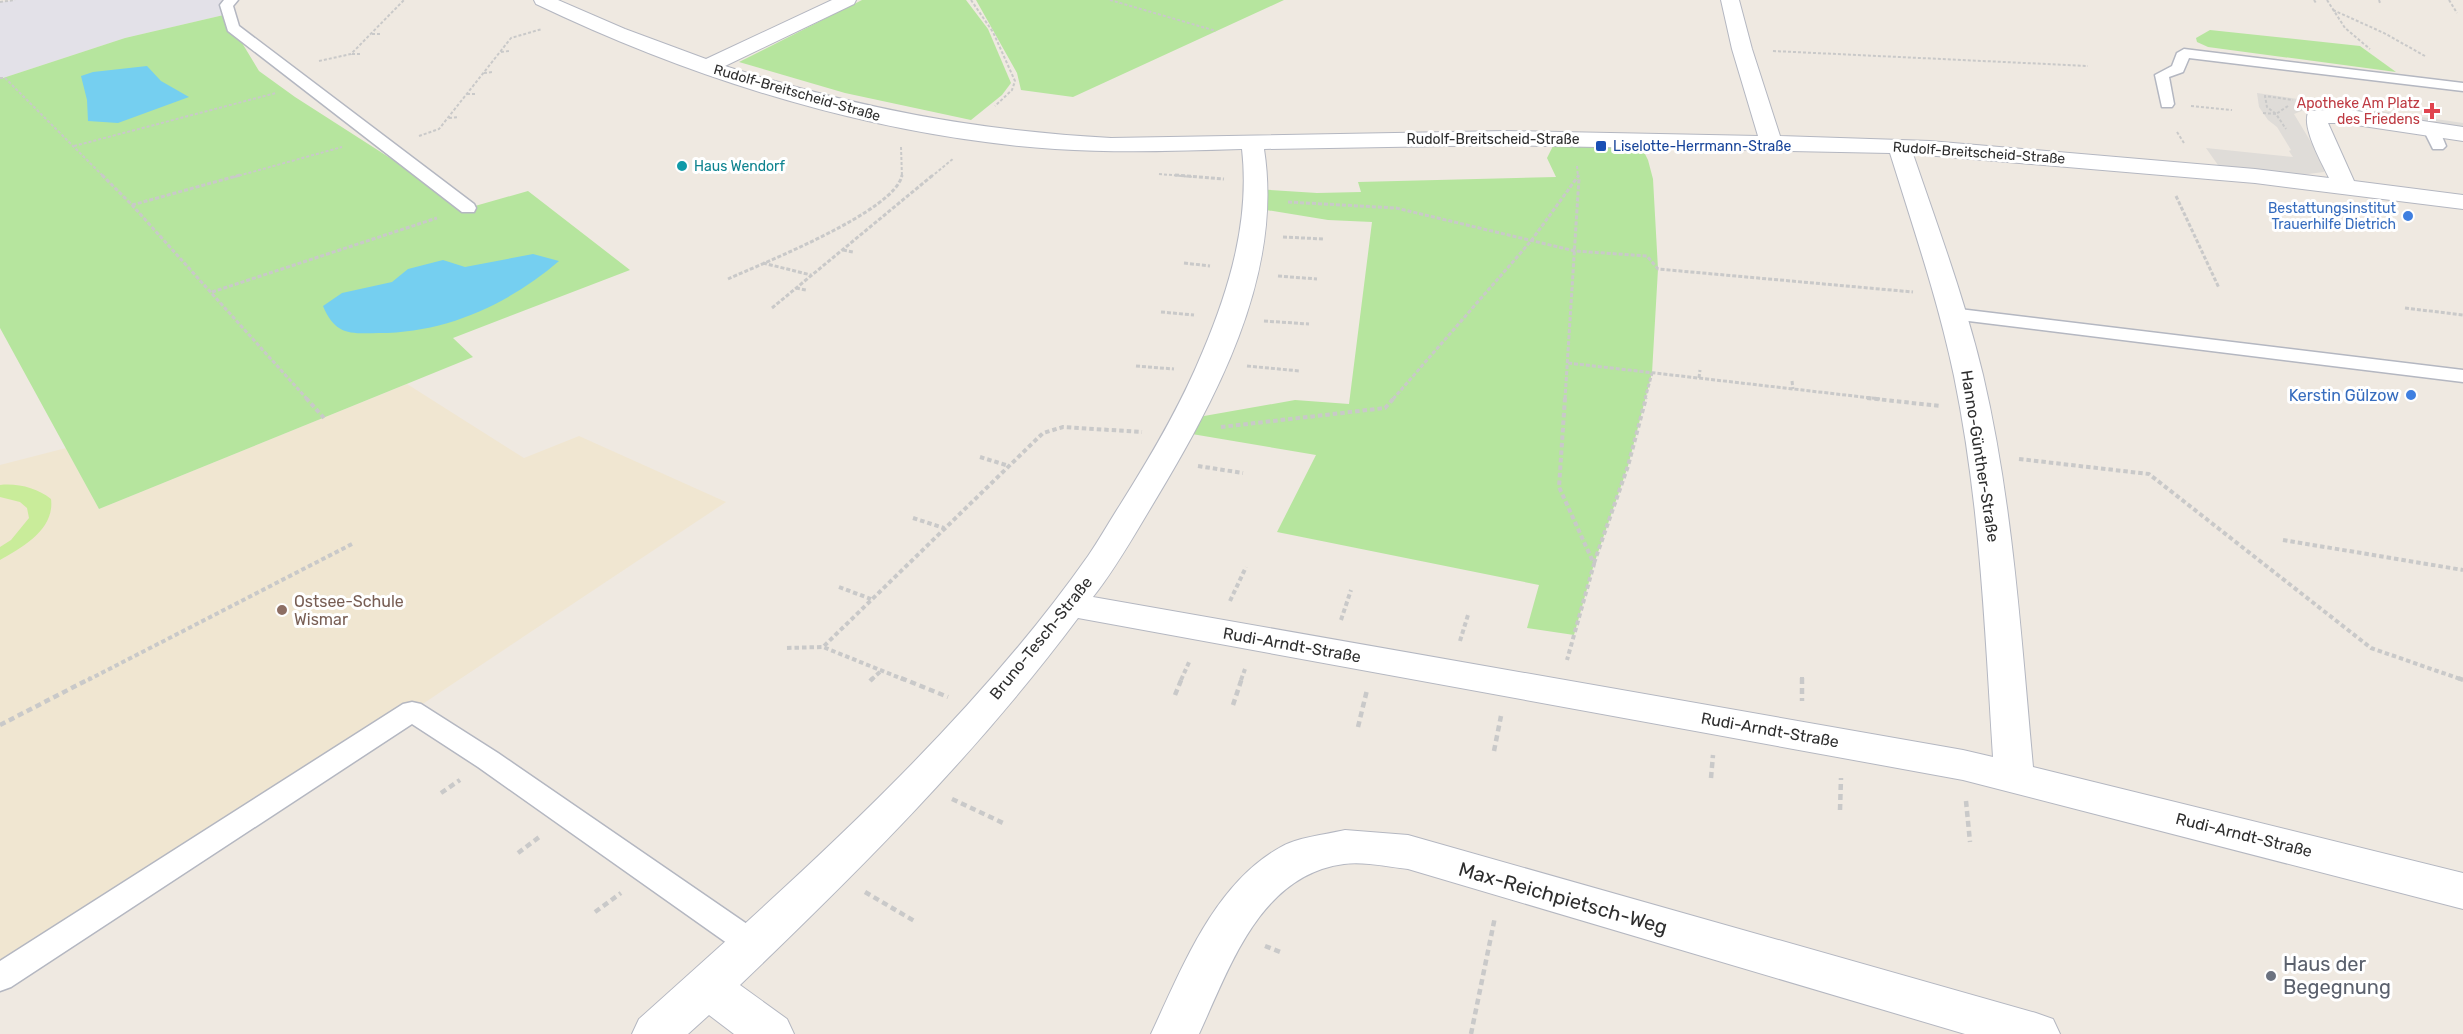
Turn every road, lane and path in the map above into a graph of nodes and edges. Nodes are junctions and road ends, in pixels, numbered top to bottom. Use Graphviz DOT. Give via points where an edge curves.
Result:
graph roads {
  1 [pos="15,0"];
  2 [pos="232,0"];
  3 [pos="404,0"];
  4 [pos="543,0"];
  5 [pos="848,0"];
  6 [pos="971,0"];
  7 [pos="1110,0"];
  8 [pos="1730,0"];
  9 [pos="2326,0"];
  10 [pos="2449,0"];
  11 [pos="0,2"];
  12 [pos="2457,13"];
  13 [pos="398,15"];
  14 [pos="389,16"];
  15 [pos="581,18"];
  16 [pos="1216,31"];
  17 [pos="371,34"];
  18 [pos="380,34"];
  19 [pos="1742,49"];
  20 [pos="509,51"];
  21 [pos="500,52"];
  22 [pos="351,54"];
  23 [pos="361,54"];
  24 [pos="2432,60"];
  25 [pos="2088,66"];
  26 [pos="706,67"];
  27 [pos="283,68"];
  28 [pos="493,72"];
  29 [pos="483,73"];
  30 [pos="2463,73"];
  31 [pos="0,78"];
  32 [pos="2431,82"];
  33 [pos="305,85"];
  34 [pos="2463,87"];
  35 [pos="466,94"];
  36 [pos="477,94"];
  37 [pos="2168,104"];
  38 [pos="459,117"];
  39 [pos="448,118"];
  40 [pos="919,125"];
  41 [pos="971,134"];
  42 [pos="2463,134"];
  43 [pos="384,141"];
  44 [pos="1252,142"];
  45 [pos="1771,142"];
  46 [pos="73,146"];
  47 [pos="1899,146"];
  48 [pos="2163,168"];
  49 [pos="1579,177"];
  50 [pos="925,183"];
  51 [pos="934,184"];
  52 [pos="2344,186"];
  53 [pos="1254,201"];
  54 [pos="2463,202"];
  55 [pos="132,205"];
  56 [pos="468,208"];
  57 [pos="886,215"];
  58 [pos="895,217"];
  59 [pos="843,250"];
  60 [pos="1575,251"];
  61 [pos="853,252"];
  62 [pos="763,262"];
  63 [pos="1701,267"];
  64 [pos="1702,273"];
  65 [pos="1785,274"];
  66 [pos="812,275"];
  67 [pos="728,279"];
  68 [pos="1866,280"];
  69 [pos="1786,281"];
  70 [pos="796,288"];
  71 [pos="1867,288"];
  72 [pos="2219,288"];
  73 [pos="806,290"];
  74 [pos="212,292"];
  75 [pos="1948,304"];
  76 [pos="772,308"];
  77 [pos="2405,308"];
  78 [pos="2463,315"];
  79 [pos="1568,363"];
  80 [pos="1213,364"];
  81 [pos="1700,370"];
  82 [pos="1300,371"];
  83 [pos="1652,373"];
  84 [pos="2463,376"];
  85 [pos="1699,378"];
  86 [pos="1792,381"];
  87 [pos="1793,389"];
  88 [pos="1888,393"];
  89 [pos="1890,400"];
  90 [pos="1976,410"];
  91 [pos="324,418"];
  92 [pos="1983,455"];
  93 [pos="980,457"];
  94 [pos="1164,461"];
  95 [pos="1010,466"];
  96 [pos="1243,473"];
  97 [pos="913,518"];
  98 [pos="944,528"];
  99 [pos="2283,540"];
  100 [pos="352,544"];
  101 [pos="1594,564"];
  102 [pos="2463,570"];
  103 [pos="839,587"];
  104 [pos="872,599"];
  105 [pos="1070,605"];
  106 [pos="823,646"];
  107 [pos="787,648"];
  108 [pos="882,670"];
  109 [pos="2463,680"];
  110 [pos="870,681"];
  111 [pos="1558,692"];
  112 [pos="0,724"];
  113 [pos="2014,776"];
  114 [pos="916,782"];
  115 [pos="1003,823"];
  116 [pos="828,870"];
  117 [pos="1503,881"];
  118 [pos="2463,891"];
  119 [pos="916,922"];
  120 [pos="752,944"];
  121 [pos="0,978"];
  122 [pos="707,987"];
  123 [pos="656,1034"];
  124 [pos="770,1034"];
  125 [pos="1175,1034"];
  126 [pos="1471,1034"];
  127 [pos="2036,1034"];
  1 -- 11 [label="path"];
  2 -- 27 [label="lane" via="226,5 233,28"];
  3 -- 14 [label="path"];
  4 -- 15 [label="street, Rudolf-Breitscheid-Straße"];
  5 -- 26 [label="street"];
  6 -- 41 [label="path" via="993,32 1015,81 1012,90"];
  7 -- 16 [label="path"];
  8 -- 19 [label="street"];
  9 -- 24 [label="path" via="2333,11 2358,20"];
  10 -- 12 [label="path"];
  13 -- 14 [label="path"];
  14 -- 17 [label="path"];
  15 -- 21 [label="path" via="511,38"];
  15 -- 26 [label="street, Rudolf-Breitscheid-Straße"];
  17 -- 18 [label="path"];
  17 -- 22 [label="path"];
  19 -- 25 [label="path"];
  19 -- 45 [label="street"];
  20 -- 21 [label="path"];
  21 -- 29 [label="path"];
  22 -- 23 [label="path"];
  22 -- 27 [label="path"];
  26 -- 40 [label="street, Rudolf-Breitscheid-Straße" via="826,104"];
  27 -- 33 [label="lane"];
  28 -- 29 [label="path"];
  29 -- 35 [label="path"];
  30 -- 32 [label="lane" via="2430,69 2427,73"];
  31 -- 46 [label="path" via="5,78"];
  32 -- 34 [label="lane"];
  32 -- 37 [label="lane" via="2184,53 2178,69 2162,75"];
  33 -- 43 [label="lane"];
  33 -- 46 [label="path"];
  35 -- 36 [label="path"];
  35 -- 39 [label="path"];
  38 -- 39 [label="path"];
  39 -- 43 [label="path" via="439,129"];
  40 -- 41 [label="street, Rudolf-Breitscheid-Straße"];
  40 -- 62 [label="path" via="901,141 902,181 892,195 866,213"];
  41 -- 44 [label="street, Rudolf-Breitscheid-Straße" via="1064,144"];
  41 -- 50 [label="path"];
  42 -- 52 [label="street" via="2434,138 2343,116 2318,116 2317,126"];
  43 -- 55 [label="path"];
  43 -- 56 [label="lane"];
  44 -- 45 [label="street, Rudolf-Breitscheid-Straße" via="1516,138"];
  44 -- 53 [label="street, Bruno-Tesch-Straße" via="1256,162"];
  45 -- 47 [label="street, Rudolf-Breitscheid-Straße"];
  46 -- 55 [label="path"];
  47 -- 48 [label="street, Rudolf-Breitscheid-Straße"];
  47 -- 75 [label="street, Hanno-Günther-Straße"];
  48 -- 52 [label="street, Rudolf-Breitscheid-Straße"];
  48 -- 72 [label="path"];
  49 -- 60 [label="path"];
  50 -- 51 [label="path"];
  50 -- 57 [label="path"];
  52 -- 54 [label="street, Rudolf-Breitscheid-Straße"];
  53 -- 60 [label="path" via="1396,208"];
  53 -- 80 [label="street, Bruno-Tesch-Straße" via="1244,274"];
  55 -- 74 [label="path"];
  56 -- 74 [label="path"];
  57 -- 58 [label="path"];
  57 -- 59 [label="path"];
  59 -- 61 [label="path"];
  59 -- 66 [label="path"];
  60 -- 64 [label="path" via="1647,256 1658,269"];
  60 -- 79 [label="path"];
  62 -- 66 [label="path"];
  62 -- 67 [label="path"];
  63 -- 64 [label="path"];
  64 -- 69 [label="path"];
  65 -- 69 [label="path"];
  66 -- 70 [label="path"];
  68 -- 71 [label="path"];
  69 -- 71 [label="path"];
  70 -- 73 [label="path"];
  70 -- 76 [label="path"];
  71 -- 75 [label="path"];
  74 -- 91 [label="path"];
  75 -- 84 [label="lane"];
  75 -- 90 [label="street, Hanno-Günther-Straße"];
  77 -- 78 [label="path"];
  79 -- 83 [label="path"];
  79 -- 101 [label="path" via="1559,487"];
  80 -- 82 [label="path"];
  80 -- 94 [label="street, Bruno-Tesch-Straße"];
  81 -- 85 [label="path"];
  83 -- 85 [label="path"];
  83 -- 101 [label="path" via="1628,466"];
  85 -- 87 [label="path"];
  86 -- 87 [label="path"];
  87 -- 89 [label="path"];
  88 -- 89 [label="path"];
  89 -- 90 [label="path"];
  90 -- 92 [label="street, Hanno-Günther-Straße"];
  92 -- 109 [label="path" via="2150,474 2371,648"];
  92 -- 113 [label="street, Hanno-Günther-Straße" via="1992,514"];
  93 -- 95 [label="path"];
  94 -- 96 [label="path"];
  94 -- 105 [label="street, Bruno-Tesch-Straße"];
  97 -- 98 [label="path"];
  99 -- 102 [label="path"];
  100 -- 112 [label="path"];
  101 -- 111 [label="path"];
  103 -- 104 [label="path"];
  105 -- 111 [label="street, Rudi-Arndt-Straße"];
  105 -- 114 [label="street, Bruno-Tesch-Straße" via="982,711"];
  106 -- 107 [label="path"];
  108 -- 110 [label="path"];
  111 -- 113 [label="street, Rudi-Arndt-Straße"];
  113 -- 118 [label="street, Rudi-Arndt-Straße"];
  114 -- 115 [label="path"];
  114 -- 116 [label="street, Bruno-Tesch-Straße"];
  116 -- 119 [label="path"];
  116 -- 120 [label="street, Bruno-Tesch-Straße"];
  117 -- 125 [label="street, Max-Reichpietsch-Weg" via="1408,852 1345,847 1295,859 1255,889 1225,931"];
  117 -- 126 [label="path"];
  117 -- 127 [label="street, Max-Reichpietsch-Weg"];
  120 -- 121 [label="lane" via="412,711"];
  120 -- 122 [label="street, Bruno-Tesch-Straße"];
  122 -- 123 [label="street, Bruno-Tesch-Straße"];
  122 -- 124 [label="street"];
}
